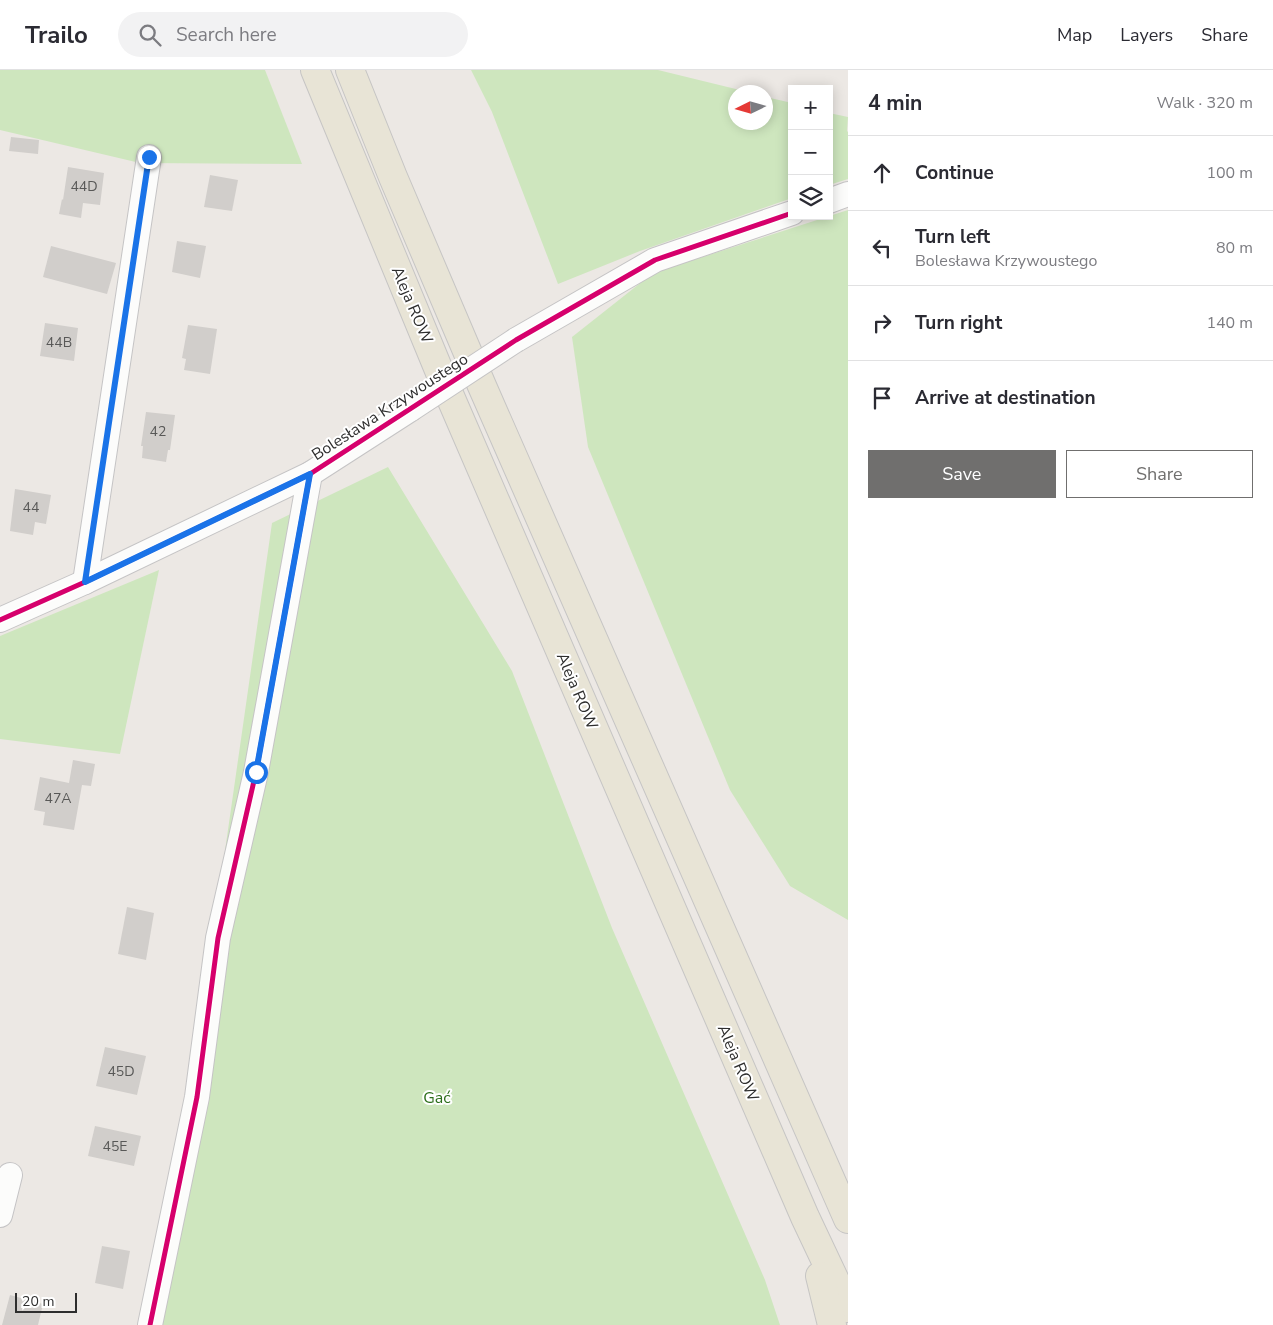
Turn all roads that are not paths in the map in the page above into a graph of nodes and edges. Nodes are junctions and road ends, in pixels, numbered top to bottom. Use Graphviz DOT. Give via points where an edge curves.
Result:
graph roads {
  1 [pos="314,70"];
  2 [pos="350,70"];
  3 [pos="149,157"];
  4 [pos="848,194"];
  5 [pos="833,199"];
  6 [pos="788,214"];
  7 [pos="310,474"];
  8 [pos="85,582"];
  9 [pos="0,620"];
  10 [pos="10,1175"];
  11 [pos="0,1215"];
  12 [pos="805,1217"];
  13 [pos="848,1219"];
  14 [pos="848,1308"];
  15 [pos="150,1325"];
  16 [pos="832,1325"];
  1 -- 12 [label="main road, Aleja ROW" via="443,380"];
  2 -- 13 [label="main road, Aleja ROW" via="490,404"];
  3 -- 8 [label="street"];
  4 -- 5 [label="street"];
  6 -- 7 [label="street, Bolesława Krzywoustego, bridge" via="654,260 516,340"];
  7 -- 8 [label="street, Bolesława Krzywoustego"];
  7 -- 15 [label="street" via="256,772 218,938 197,1097"];
  8 -- 9 [label="street, Bolesława Krzywoustego"];
  10 -- 11 [label="street"];
  12 -- 14 [label="main road, Aleja ROW"];
  12 -- 16 [label="main road"];
}
